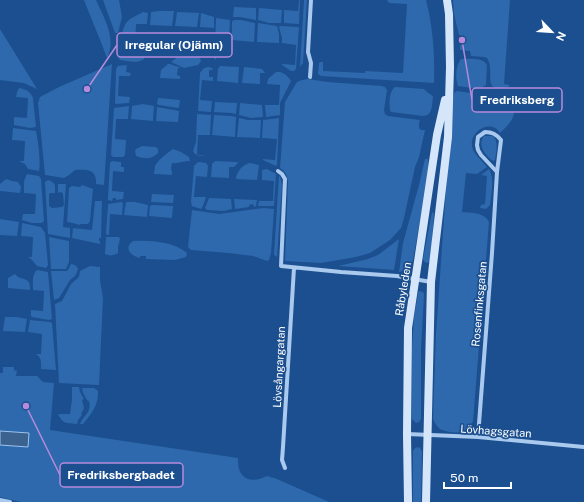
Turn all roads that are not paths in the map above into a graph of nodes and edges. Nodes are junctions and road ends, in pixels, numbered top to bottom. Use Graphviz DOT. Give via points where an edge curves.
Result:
graph roads {
  1 [pos="311,0"];
  2 [pos="446,0"];
  3 [pos="310,77"];
  4 [pos="449,82"];
  5 [pos="278,171"];
  6 [pos="497,172"];
  7 [pos="294,268"];
  8 [pos="416,279"];
  9 [pos="431,282"];
  10 [pos="407,434"];
  11 [pos="427,435"];
  12 [pos="478,437"];
  13 [pos="584,447"];
  14 [pos="285,468"];
  15 [pos="0,500"];
  16 [pos="10,502"];
  17 [pos="408,502"];
  18 [pos="426,502"];
  1 -- 3 [label="street" via="308,52 311,63"];
  2 -- 4 [label="main road, Råbyleden" via="449,14"];
  4 -- 8 [label="main road, Råbyleden" via="437,135"];
  4 -- 9 [label="main road, Råbyleden" via="448,137"];
  5 -- 7 [label="street" via="285,179 281,266"];
  6 -- 6 [label="street, Rosenfinksgatan" via="501,140 491,132 485,132 478,137 477,145"];
  6 -- 12 [label="street, Rosenfinksgatan"];
  7 -- 8 [label="street"];
  7 -- 14 [label="street, Lövsångargatan" via="282,460"];
  8 -- 9 [label="street"];
  8 -- 10 [label="main road, Råbyleden" via="408,328"];
  9 -- 11 [label="main road, Råbyleden"];
  10 -- 11 [label="street, Lövhagsgatan"];
  10 -- 17 [label="main road, Råbyleden"];
  11 -- 12 [label="street, Lövhagsgatan"];
  11 -- 18 [label="main road, Råbyleden"];
  12 -- 13 [label="street, Lövhagsgatan"];
  15 -- 16 [label="street"];
}
